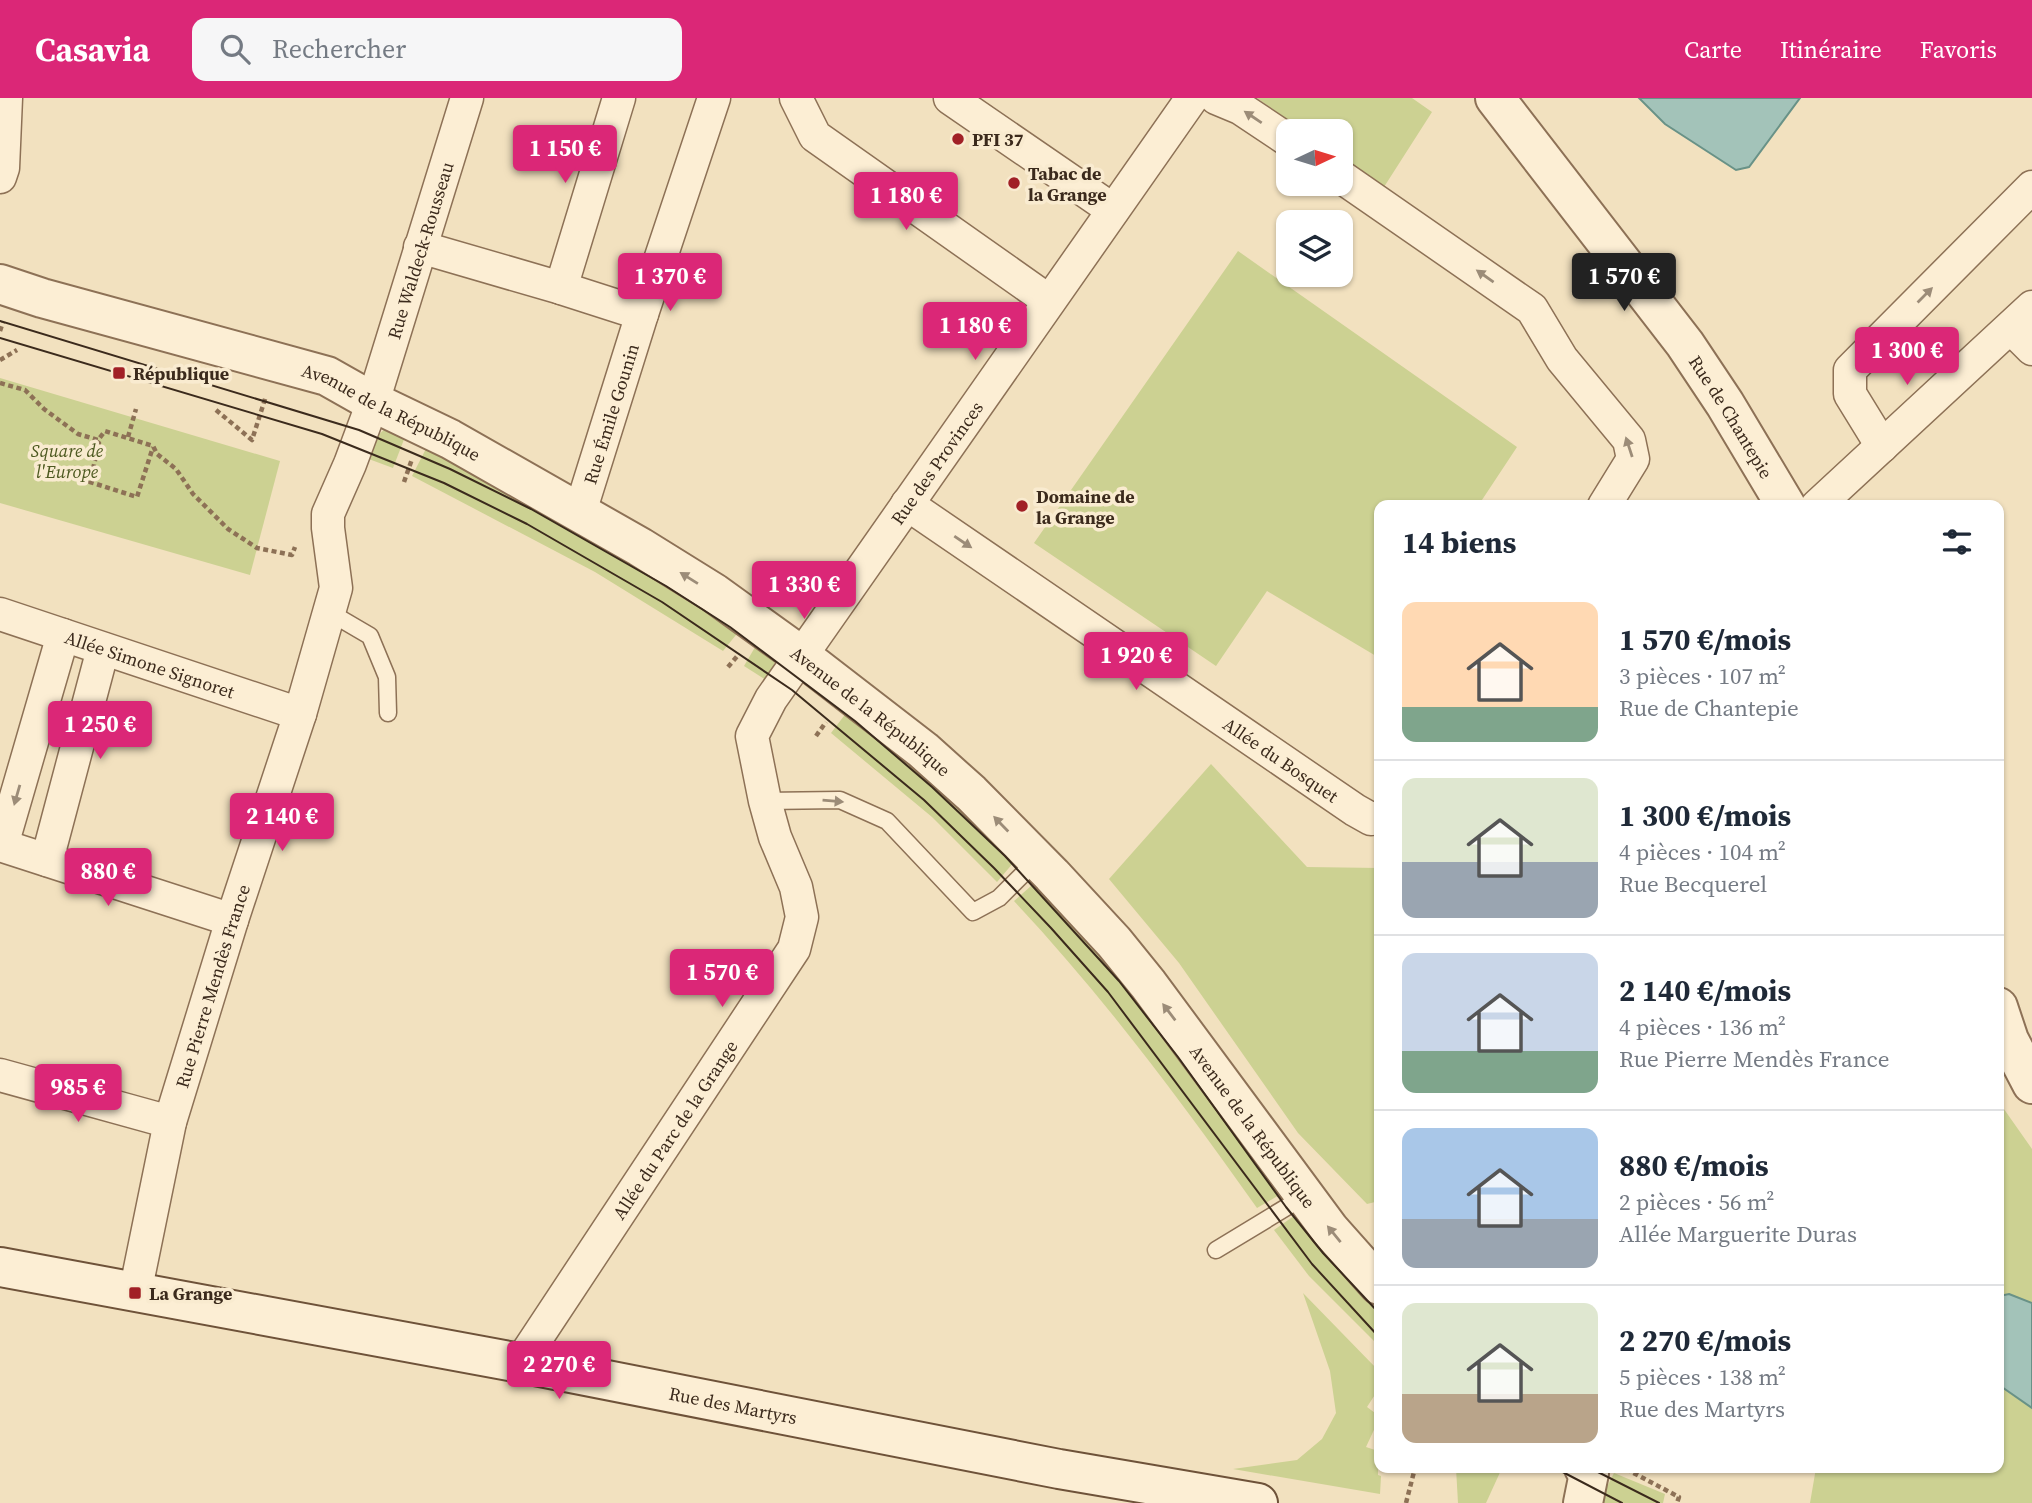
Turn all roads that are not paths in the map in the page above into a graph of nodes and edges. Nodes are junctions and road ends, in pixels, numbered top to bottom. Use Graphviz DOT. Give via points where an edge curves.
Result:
graph roads {
  1 [pos="6,98"];
  2 [pos="467,98"];
  3 [pos="619,98"];
  4 [pos="713,98"];
  5 [pos="950,98"];
  6 [pos="1192,98"];
  7 [pos="1216,98"];
  8 [pos="1495,98"];
  9 [pos="802,111"];
  10 [pos="1276,133"];
  11 [pos="0,177"];
  12 [pos="1353,185"];
  13 [pos="2032,187"];
  14 [pos="1113,210"];
  15 [pos="420,247"];
  16 [pos="0,284"];
  17 [pos="561,288"];
  18 [pos="1049,301"];
  19 [pos="642,314"];
  20 [pos="2025,328"];
  21 [pos="373,402"];
  22 [pos="1882,446"];
  23 [pos="1608,500"];
  24 [pos="1782,500"];
  25 [pos="1824,500"];
  26 [pos="907,504"];
  27 [pos="580,512"];
  28 [pos="330,612"];
  29 [pos="0,614"];
  30 [pos="63,635"];
  31 [pos="103,649"];
  32 [pos="800,655"];
  33 [pos="388,713"];
  34 [pos="300,714"];
  35 [pos="765,801"];
  36 [pos="1374,819"];
  37 [pos="1,845"];
  38 [pos="47,860"];
  39 [pos="1037,860"];
  40 [pos="232,920"];
  41 [pos="2004,1025"];
  42 [pos="0,1075"];
  43 [pos="2032,1084"];
  44 [pos="170,1122"];
  45 [pos="1305,1196"];
  46 [pos="1216,1250"];
  47 [pos="0,1267"];
  48 [pos="1374,1279"];
  49 [pos="135,1293"];
  50 [pos="520,1363"];
  51 [pos="1127,1492"];
  52 [pos="1258,1503"];
  1 -- 11 [label="street"];
  2 -- 15 [label="street, Rue Waldeck-Rousseau"];
  3 -- 17 [label="street"];
  4 -- 19 [label="street, Rue Émile Gounin"];
  5 -- 14 [label="street"];
  6 -- 14 [label="street, Rue des Provinces"];
  10 -- 7 [label="street, one-way"];
  8 -- 24 [label="street, Rue de Chantepie" via="1685,344"];
  9 -- 18 [label="street" via="814,136"];
  23 -- 12 [label="street, one-way" via="1633,459 1629,440 1562,359 1532,309"];
  22 -- 13 [label="street, one-way" via="1850,394 1850,370"];
  14 -- 18 [label="street, Rue des Provinces"];
  15 -- 17 [label="street"];
  15 -- 21 [label="street, Rue Waldeck-Rousseau"];
  16 -- 21 [label="street, Avenue de la République" via="327,376"];
  17 -- 19 [label="street"];
  18 -- 26 [label="street, Rue des Provinces"];
  19 -- 27 [label="street, Rue Émile Gounin"];
  20 -- 22 [label="street"];
  21 -- 27 [label="street, Avenue de la République"];
  21 -- 28 [label="street, Rue Pierre Mendès France" via="328,514 337,588"];
  22 -- 25 [label="street"];
  26 -- 32 [label="street, Rue des Provinces"];
  26 -- 36 [label="street, Allée du Bosquet, one-way"];
  32 -- 27 [label="street, Avenue de la République, one-way" via="714,593"];
  28 -- 33 [label="lane" via="370,636 387,677"];
  28 -- 34 [label="street, Rue Pierre Mendès France"];
  29 -- 30 [label="street, Allée Simone Signoret"];
  30 -- 31 [label="street, Allée Simone Signoret"];
  30 -- 37 [label="street, one-way"];
  31 -- 34 [label="street, Allée Simone Signoret"];
  31 -- 38 [label="street"];
  32 -- 35 [label="street, Allée du Parc de la Grange" via="752,736"];
  39 -- 32 [label="street, Avenue de la République, one-way" via="923,750"];
  34 -- 40 [label="street, Rue Pierre Mendès France"];
  35 -- 39 [label="lane, one-way" via="840,800 887,821 973,912 999,898"];
  35 -- 50 [label="street, Allée du Parc de la Grange" via="802,916 793,949"];
  37 -- 38 [label="street"];
  38 -- 40 [label="street"];
  45 -- 39 [label="street, Avenue de la République, one-way" via="1148,984"];
  40 -- 44 [label="street, Rue Pierre Mendès France"];
  41 -- 43 [label="street"];
  42 -- 44 [label="street"];
  44 -- 49 [label="street, Rue Pierre Mendès France"];
  45 -- 46 [label="lane"];
  48 -- 45 [label="street, Avenue de la République, one-way"];
  47 -- 49 [label="street, Rue des Martyrs"];
  49 -- 50 [label="street, Rue des Martyrs"];
  50 -- 51 [label="street, Rue des Martyrs"];
  51 -- 52 [label="street, Rue des Martyrs"];
}
